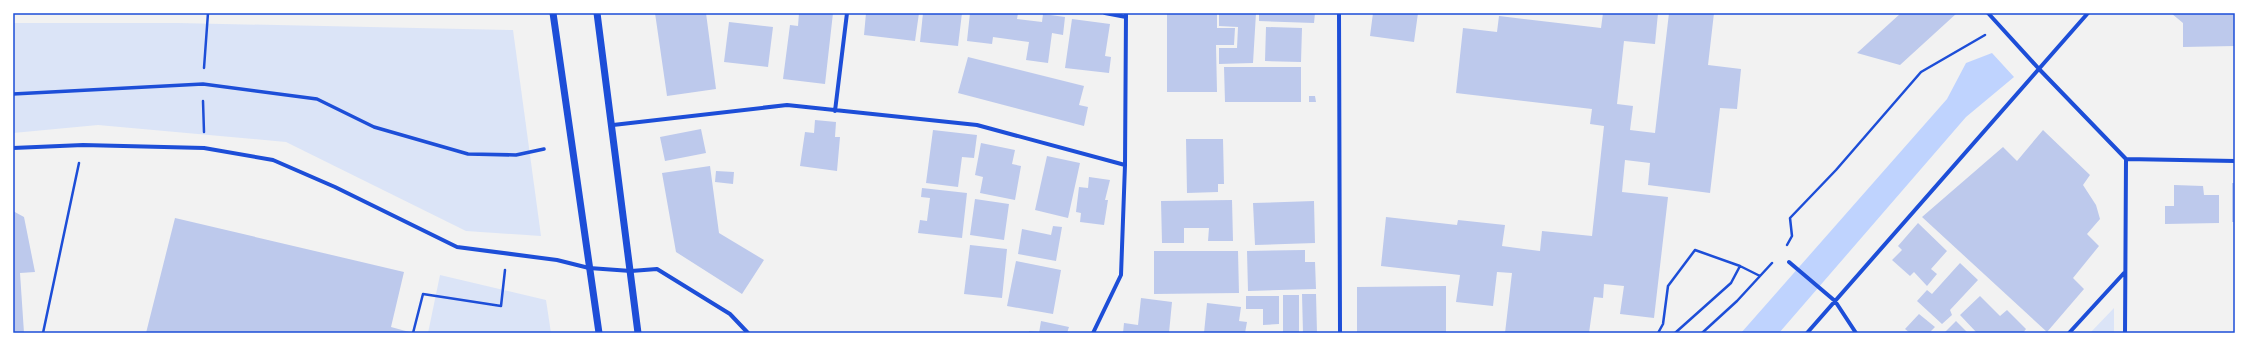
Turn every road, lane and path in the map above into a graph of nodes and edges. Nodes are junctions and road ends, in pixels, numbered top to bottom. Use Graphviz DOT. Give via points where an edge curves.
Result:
graph roads {
  1 [pos="553,13"];
  2 [pos="597,13"];
  3 [pos="847,13"];
  4 [pos="1105,13"];
  5 [pos="1339,13"];
  6 [pos="1988,13"];
  7 [pos="2088,13"];
  8 [pos="1126,15"];
  9 [pos="2000,26"];
  10 [pos="2040,70"];
  11 [pos="13,94"];
  12 [pos="835,111"];
  13 [pos="613,124"];
  14 [pos="83,145"];
  15 [pos="13,148"];
  16 [pos="544,149"];
  17 [pos="2126,160"];
  18 [pos="2235,161"];
  19 [pos="1125,166"];
  20 [pos="1785,247"];
  21 [pos="508,254"];
  22 [pos="1773,262"];
  23 [pos="1790,262"];
  24 [pos="1740,266"];
  25 [pos="589,268"];
  26 [pos="631,271"];
  27 [pos="2124,273"];
  28 [pos="1760,276"];
  29 [pos="1835,301"];
  30 [pos="43,333"];
  31 [pos="413,333"];
  32 [pos="599,333"];
  33 [pos="638,333"];
  34 [pos="748,333"];
  35 [pos="1093,333"];
  36 [pos="1340,333"];
  37 [pos="1658,333"];
  38 [pos="1675,333"];
  39 [pos="1702,333"];
  40 [pos="1807,333"];
  41 [pos="1856,333"];
  42 [pos="2070,333"];
  43 [pos="2125,333"];
  1 -- 25 [label="street"];
  2 -- 13 [label="street"];
  3 -- 12 [label="street"];
  4 -- 8 [label="street"];
  5 -- 36 [label="street"];
  6 -- 9 [label="street"];
  7 -- 10 [label="street"];
  8 -- 19 [label="street"];
  9 -- 10 [label="street"];
  9 -- 20 [label="path" via="1921,72 1836,170 1790,218 1792,236"];
  10 -- 17 [label="street"];
  10 -- 29 [label="street"];
  11 -- 16 [label="street" via="203,84 317,99 374,127 468,154 516,155"];
  12 -- 13 [label="street" via="786,105"];
  12 -- 19 [label="street" via="977,125"];
  13 -- 26 [label="street"];
  14 -- 15 [label="street"];
  14 -- 21 [label="street" via="204,148 273,160 335,187 457,247"];
  14 -- 30 [label="path"];
  17 -- 18 [label="street"];
  17 -- 27 [label="street"];
  19 -- 35 [label="street" via="1121,275"];
  21 -- 25 [label="street" via="557,260"];
  21 -- 31 [label="path" via="501,306 423,294"];
  22 -- 28 [label="path"];
  23 -- 29 [label="street"];
  24 -- 28 [label="path"];
  24 -- 37 [label="path" via="1695,250 1668,286 1663,324"];
  24 -- 38 [label="path" via="1731,282"];
  25 -- 26 [label="street"];
  25 -- 32 [label="street"];
  26 -- 33 [label="street"];
  26 -- 34 [label="street" via="657,269 730,314"];
  27 -- 42 [label="street"];
  27 -- 43 [label="street"];
  28 -- 39 [label="path"];
  29 -- 40 [label="street"];
  29 -- 41 [label="street"];
}
